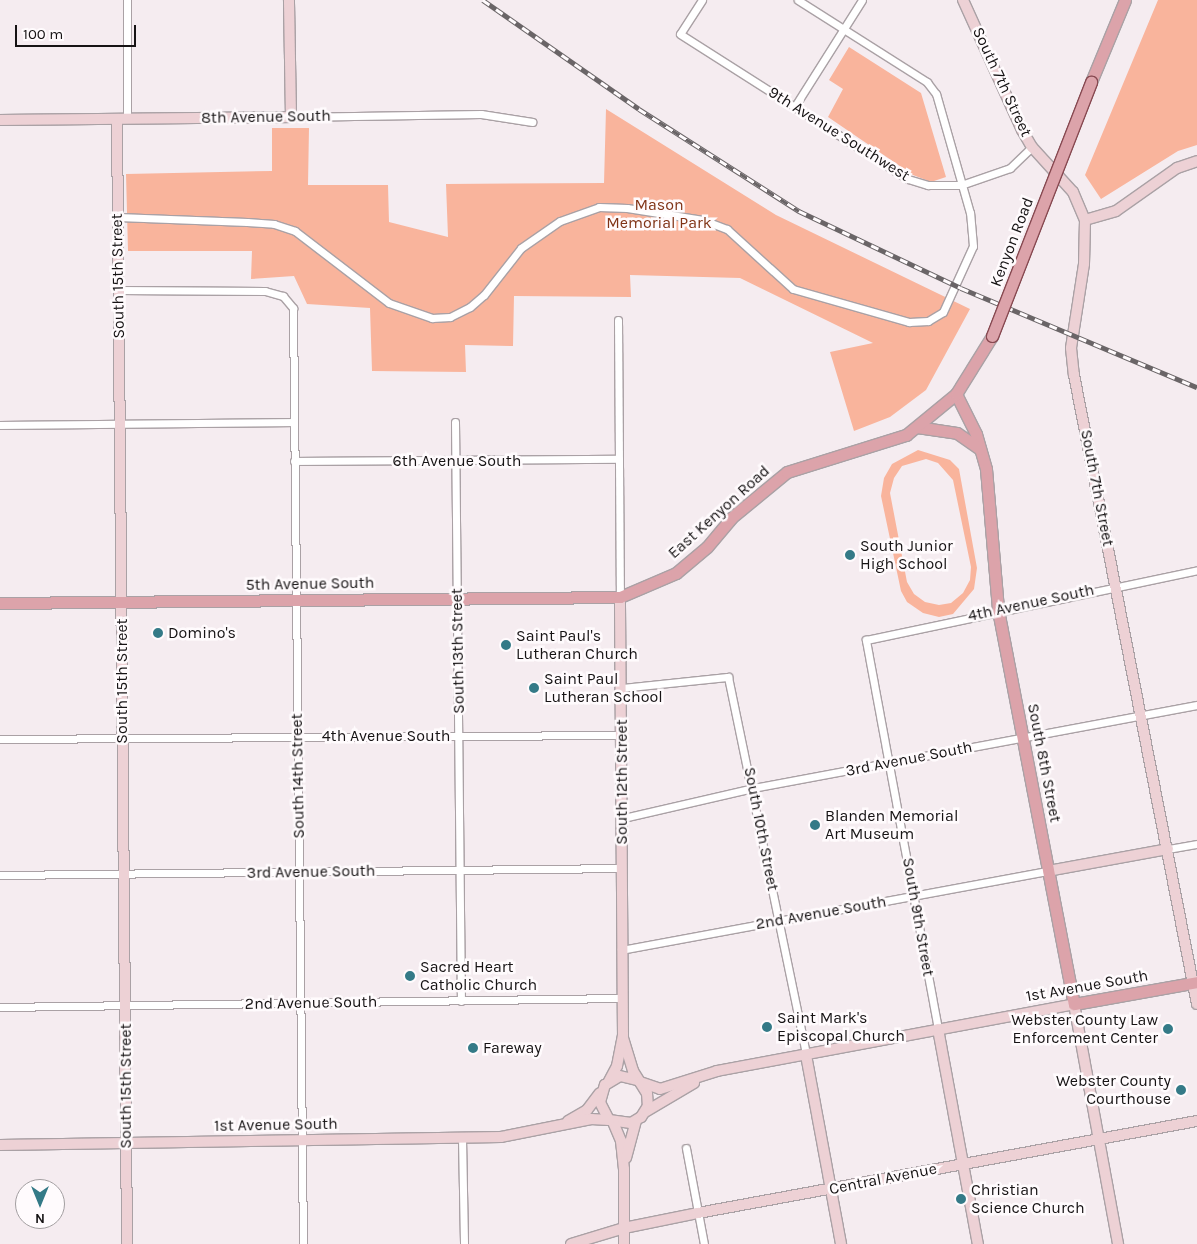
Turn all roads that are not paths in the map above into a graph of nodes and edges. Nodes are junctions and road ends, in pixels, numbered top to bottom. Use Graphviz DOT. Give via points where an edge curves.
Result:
graph roads {
  1 [pos="127,0"];
  2 [pos="289,0"];
  3 [pos="702,0"];
  4 [pos="798,0"];
  5 [pos="862,0"];
  6 [pos="963,0"];
  7 [pos="1125,0"];
  8 [pos="845,29"];
  9 [pos="794,106"];
  10 [pos="291,117"];
  11 [pos="122,119"];
  12 [pos="0,120"];
  13 [pos="532,122"];
  14 [pos="1032,147"];
  15 [pos="1197,161"];
  16 [pos="961,185"];
  17 [pos="118,217"];
  18 [pos="1084,220"];
  19 [pos="119,290"];
  20 [pos="618,320"];
  21 [pos="956,394"];
  22 [pos="294,422"];
  23 [pos="455,422"];
  24 [pos="120,424"];
  25 [pos="0,425"];
  26 [pos="917,427"];
  27 [pos="871,448"];
  28 [pos="981,451"];
  29 [pos="619,459"];
  30 [pos="456,461"];
  31 [pos="294,462"];
  32 [pos="1197,570"];
  33 [pos="1116,585"];
  34 [pos="620,597"];
  35 [pos="457,598"];
  36 [pos="296,600"];
  37 [pos="122,602"];
  38 [pos="0,603"];
  39 [pos="998,610"];
  40 [pos="866,640"];
  41 [pos="621,688"];
  42 [pos="1197,705"];
  43 [pos="1142,715"];
  44 [pos="622,735"];
  45 [pos="458,736"];
  46 [pos="297,737"];
  47 [pos="123,738"];
  48 [pos="1022,738"];
  49 [pos="0,739"];
  50 [pos="890,763"];
  51 [pos="753,788"];
  52 [pos="622,818"];
  53 [pos="1197,844"];
  54 [pos="1168,849"];
  55 [pos="622,868"];
  56 [pos="460,870"];
  57 [pos="1048,871"];
  58 [pos="299,872"];
  59 [pos="124,874"];
  60 [pos="0,875"];
  61 [pos="915,896"];
  62 [pos="780,921"];
  63 [pos="621,950"];
  64 [pos="1195,983"];
  65 [pos="621,998"];
  66 [pos="461,1001"];
  67 [pos="300,1003"];
  68 [pos="1074,1004"];
  69 [pos="1197,1004"];
  70 [pos="125,1005"];
  71 [pos="0,1007"];
  72 [pos="938,1029"];
  73 [pos="622,1034"];
  74 [pos="806,1055"];
  75 [pos="717,1071"];
  76 [pos="609,1081"];
  77 [pos="639,1081"];
  78 [pos="602,1090"];
  79 [pos="645,1112"];
  80 [pos="611,1121"];
  81 [pos="636,1121"];
  82 [pos="1197,1121"];
  83 [pos="551,1128"];
  84 [pos="462,1138"];
  85 [pos="1099,1140"];
  86 [pos="302,1141"];
  87 [pos="127,1143"];
  88 [pos="0,1145"];
  89 [pos="686,1148"];
  90 [pos="964,1164"];
  91 [pos="624,1169"];
  92 [pos="830,1189"];
  93 [pos="698,1213"];
  94 [pos="624,1228"];
  95 [pos="128,1244"];
  96 [pos="303,1244"];
  97 [pos="464,1244"];
  98 [pos="571,1244"];
  99 [pos="624,1244"];
  100 [pos="704,1244"];
  101 [pos="841,1244"];
  102 [pos="978,1244"];
  103 [pos="1118,1244"];
  1 -- 11 [label="street, South 15th Street"];
  2 -- 10 [label="main road"];
  3 -- 9 [label="street, 9th Avenue Southwest" via="680,34"];
  4 -- 8 [label="street"];
  5 -- 8 [label="street"];
  6 -- 14 [label="main road, South 7th Street"];
  7 -- 21 [label="main road, Kenyon Road, bridge" via="992,336"];
  8 -- 9 [label="street"];
  8 -- 16 [label="street" via="927,82 936,94"];
  9 -- 16 [label="street, 9th Avenue Southwest" via="908,180 928,185"];
  10 -- 11 [label="main road, 8th Avenue South"];
  10 -- 13 [label="street, 8th Avenue South" via="481,114"];
  11 -- 12 [label="main road, 8th Avenue South"];
  11 -- 17 [label="main road, South 15th Street"];
  14 -- 16 [label="street, 9th Avenue Southwest" via="1010,168"];
  14 -- 18 [label="main road, South 7th Street" via="1073,192"];
  15 -- 18 [label="main road" via="1177,168 1116,211"];
  16 -- 17 [label="street" via="974,234 969,257 943,312 924,322 909,322 793,289 727,230 703,220 644,210 599,207 560,221 521,248 484,295 470,306 450,317 432,318 389,303 295,231 247,222"];
  17 -- 19 [label="main road, South 15th Street"];
  18 -- 33 [label="main road, South 7th Street" via="1085,248 1071,348"];
  19 -- 22 [label="street, South 14th Street" via="265,291 283,296 292,308"];
  19 -- 24 [label="main road, South 15th Street"];
  20 -- 29 [label="street, South 12th Street"];
  21 -- 26 [label="main road, Kenyon Road"];
  21 -- 28 [label="main road, South 8th Street"];
  22 -- 24 [label="street"];
  22 -- 31 [label="street, South 14th Street"];
  23 -- 30 [label="street, South 13th Street"];
  24 -- 25 [label="street"];
  24 -- 37 [label="main road, South 15th Street"];
  26 -- 27 [label="main road, Kenyon Road" via="906,435"];
  26 -- 28 [label="main road" via="958,433"];
  27 -- 34 [label="main road, East Kenyon Road" via="828,457 787,472 731,518 707,547 676,573"];
  28 -- 39 [label="main road, South 8th Street" via="990,495"];
  29 -- 30 [label="street, 6th Avenue South"];
  29 -- 34 [label="street, South 12th Street"];
  30 -- 31 [label="street, 6th Avenue South"];
  30 -- 35 [label="street, South 13th Street"];
  31 -- 36 [label="street, South 14th Street"];
  32 -- 33 [label="street, 4th Avenue South"];
  33 -- 39 [label="street, 4th Avenue South"];
  33 -- 43 [label="main road, South 7th Street"];
  34 -- 35 [label="main road, 5th Avenue South"];
  34 -- 41 [label="main road, South 12th Street"];
  35 -- 36 [label="main road, 5th Avenue South"];
  35 -- 45 [label="street, South 13th Street"];
  36 -- 37 [label="main road, 5th Avenue South"];
  36 -- 46 [label="street, South 14th Street"];
  37 -- 38 [label="main road, 5th Avenue South"];
  37 -- 47 [label="main road, South 15th Street"];
  39 -- 40 [label="street, 4th Avenue South"];
  39 -- 48 [label="main road, South 8th Street"];
  40 -- 50 [label="street, South 9th Street"];
  41 -- 44 [label="main road, South 12th Street"];
  41 -- 51 [label="street, South 10th Street" via="728,677"];
  42 -- 43 [label="street, 3rd Avenue South"];
  43 -- 48 [label="street, 3rd Avenue South"];
  43 -- 54 [label="main road, South 7th Street"];
  44 -- 45 [label="street, 4th Avenue South"];
  44 -- 52 [label="main road, South 12th Street"];
  45 -- 46 [label="street, 4th Avenue South"];
  45 -- 56 [label="street, South 13th Street"];
  46 -- 47 [label="street, 4th Avenue South"];
  46 -- 58 [label="street, South 14th Street"];
  47 -- 49 [label="street, 4th Avenue South"];
  47 -- 59 [label="main road, South 15th Street"];
  48 -- 50 [label="street, 3rd Avenue South"];
  48 -- 57 [label="main road, South 8th Street"];
  50 -- 51 [label="street, 3rd Avenue South"];
  50 -- 61 [label="street, South 9th Street"];
  51 -- 52 [label="street, 3rd Avenue South"];
  51 -- 62 [label="street, South 10th Street"];
  52 -- 55 [label="main road, South 12th Street"];
  53 -- 54 [label="street, 2nd Avenue South"];
  54 -- 57 [label="main road, 2nd Avenue South"];
  54 -- 64 [label="main road, South 7th Street"];
  55 -- 56 [label="street, 3rd Avenue South"];
  55 -- 63 [label="main road, South 12th Street"];
  56 -- 58 [label="street, 3rd Avenue South"];
  56 -- 66 [label="street, South 13th Street"];
  57 -- 61 [label="street, 2nd Avenue South"];
  57 -- 68 [label="main road, South 8th Street"];
  58 -- 59 [label="street, 3rd Avenue South"];
  58 -- 67 [label="street, South 14th Street"];
  59 -- 60 [label="street, 3rd Avenue South"];
  59 -- 70 [label="main road, South 15th Street"];
  61 -- 62 [label="street, 2nd Avenue South"];
  61 -- 72 [label="street, South 9th Street"];
  62 -- 63 [label="street, 2nd Avenue South"];
  62 -- 74 [label="street, South 10th Street"];
  63 -- 65 [label="main road, South 12th Street"];
  64 -- 68 [label="main road, 1st Avenue South"];
  64 -- 69 [label="main road, South 7th Street"];
  65 -- 66 [label="street, 2nd Avenue South"];
  65 -- 73 [label="main road, South 12th Street"];
  66 -- 67 [label="street, 2nd Avenue South"];
  67 -- 70 [label="street, 2nd Avenue South"];
  67 -- 86 [label="street, South 14th Street"];
  68 -- 72 [label="main road, 1st Avenue South"];
  68 -- 85 [label="main road, South 8th Street"];
  70 -- 71 [label="street, 2nd Avenue South"];
  70 -- 87 [label="main road, South 15th Street"];
  72 -- 74 [label="main road, 1st Avenue South"];
  72 -- 90 [label="main road, South 9th Street"];
  73 -- 76 [label="main road, South 12th Street" via="617,1066"];
  73 -- 77 [label="main road, South 12th Street"];
  74 -- 75 [label="main road, 1st Avenue South"];
  74 -- 92 [label="main road, South 10th Street"];
  75 -- 77 [label="main road, 1st Avenue South" via="660,1089"];
  75 -- 79 [label="main road, 1st Avenue South"];
  76 -- 77 [label="main road" via="626,1076"];
  76 -- 78 [label="main road"];
  77 -- 79 [label="main road" via="648,1100"];
  78 -- 80 [label="main road" via="601,1108"];
  78 -- 83 [label="main road, 1st Avenue South" via="587,1110"];
  79 -- 81 [label="main road"];
  80 -- 81 [label="main road" via="625,1124"];
  80 -- 83 [label="main road, 1st Avenue South" via="591,1119"];
  80 -- 91 [label="main road" via="621,1141"];
  81 -- 91 [label="main road"];
  82 -- 85 [label="main road, Central Avenue"];
  83 -- 84 [label="main road, 1st Avenue South" via="501,1137"];
  84 -- 86 [label="main road, 1st Avenue South"];
  84 -- 97 [label="street"];
  85 -- 90 [label="main road, Central Avenue"];
  85 -- 103 [label="main road, South 8th Street"];
  86 -- 87 [label="main road, 1st Avenue South"];
  86 -- 96 [label="street, South 14th Street"];
  87 -- 88 [label="main road, 1st Avenue South"];
  87 -- 95 [label="main road, South 15th Street"];
  89 -- 93 [label="street"];
  90 -- 92 [label="main road, Central Avenue"];
  90 -- 102 [label="main road, South 9th Street"];
  91 -- 94 [label="main road"];
  92 -- 93 [label="main road, Central Avenue"];
  92 -- 101 [label="main road, South 10th Street"];
  93 -- 94 [label="main road, Central Avenue"];
  93 -- 100 [label="street"];
  94 -- 98 [label="main road, Central Avenue"];
  94 -- 99 [label="main road"];
}
